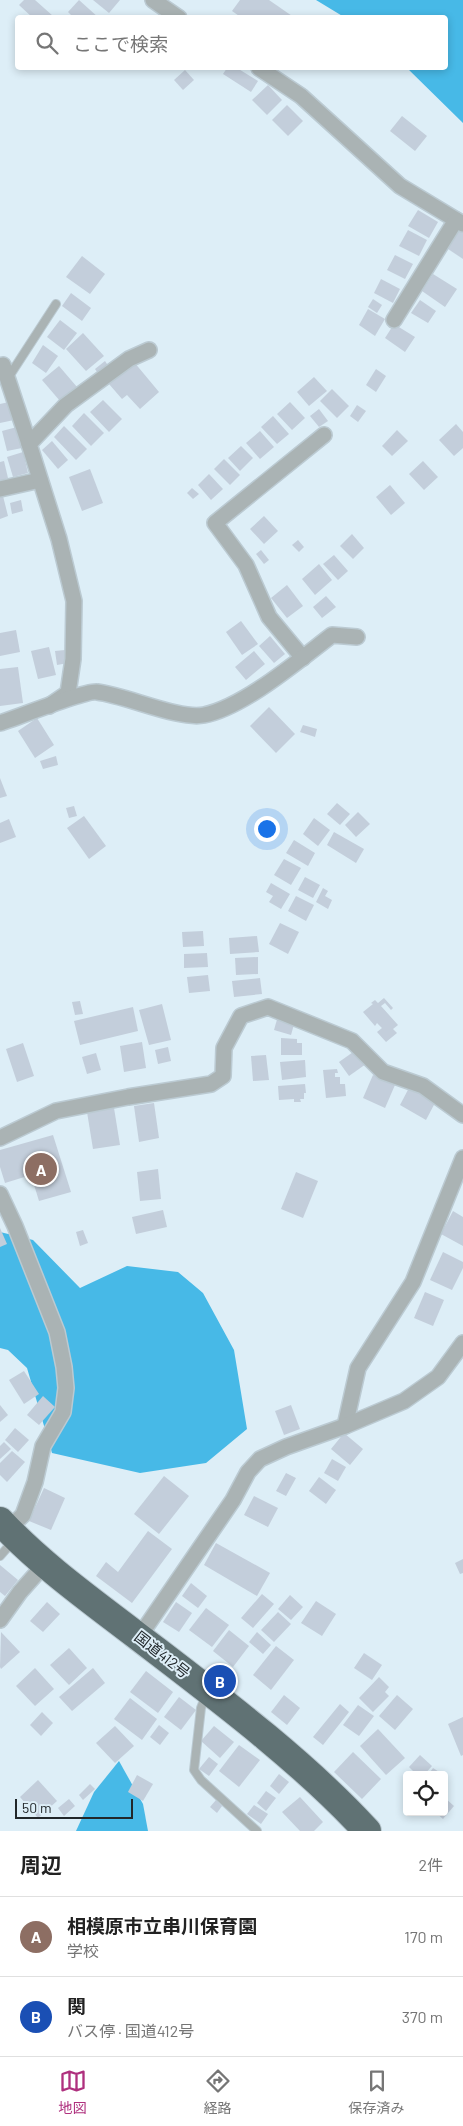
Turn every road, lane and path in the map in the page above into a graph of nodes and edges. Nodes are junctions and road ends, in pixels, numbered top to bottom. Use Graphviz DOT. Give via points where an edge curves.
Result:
graph roads {
  1 [pos="153,0"];
  2 [pos="175,15"];
  3 [pos="262,70"];
  4 [pos="459,222"];
  5 [pos="56,304"];
  6 [pos="394,320"];
  7 [pos="149,350"];
  8 [pos="4,372"];
  9 [pos="324,435"];
  10 [pos="29,444"];
  11 [pos="40,480"];
  12 [pos="0,489"];
  13 [pos="358,637"];
  14 [pos="302,658"];
  15 [pos="49,706"];
  16 [pos="0,723"];
  17 [pos="463,1115"];
  18 [pos="0,1138"];
  19 [pos="463,1158"];
  20 [pos="0,1194"];
  21 [pos="463,1344"];
  22 [pos="345,1426"];
  23 [pos="6,1536"];
  24 [pos="45,1564"];
  25 [pos="0,1620"];
  26 [pos="139,1637"];
  27 [pos="207,1691"];
  28 [pos="257,1831"];
  29 [pos="367,1831"];
  1 -- 2 [label="street"];
  3 -- 4 [label="street" via="301,96 400,186"];
  4 -- 6 [label="street"];
  5 -- 8 [label="lane"];
  7 -- 10 [label="street" via="129,359 66,405"];
  8 -- 10 [label="street"];
  9 -- 14 [label="street" via="214,523 246,565 269,617"];
  10 -- 11 [label="street"];
  11 -- 12 [label="street"];
  11 -- 15 [label="street" via="74,601 73,659 68,693"];
  13 -- 14 [label="street" via="332,635"];
  14 -- 15 [label="street" via="274,680 228,707 203,715 180,713 95,691"];
  15 -- 16 [label="street"];
  17 -- 18 [label="street" via="423,1086 383,1072 352,1041 268,1006 241,1016 224,1048 223,1076 212,1084 56,1111"];
  19 -- 22 [label="street" via="413,1282 358,1368"];
  20 -- 23 [label="street" via="57,1332 66,1388 63,1412 43,1446 23,1515"];
  21 -- 22 [label="street" via="438,1377 404,1402"];
  22 -- 26 [label="street" via="260,1459 248,1472 233,1500"];
  23 -- 24 [label="highway, 国道412号"];
  24 -- 25 [label="street"];
  24 -- 26 [label="highway, 国道412号"];
  26 -- 27 [label="highway, 国道412号"];
  27 -- 28 [label="lane" via="201,1708 194,1770"];
  27 -- 29 [label="highway, 国道412号" via="308,1774"];
}
